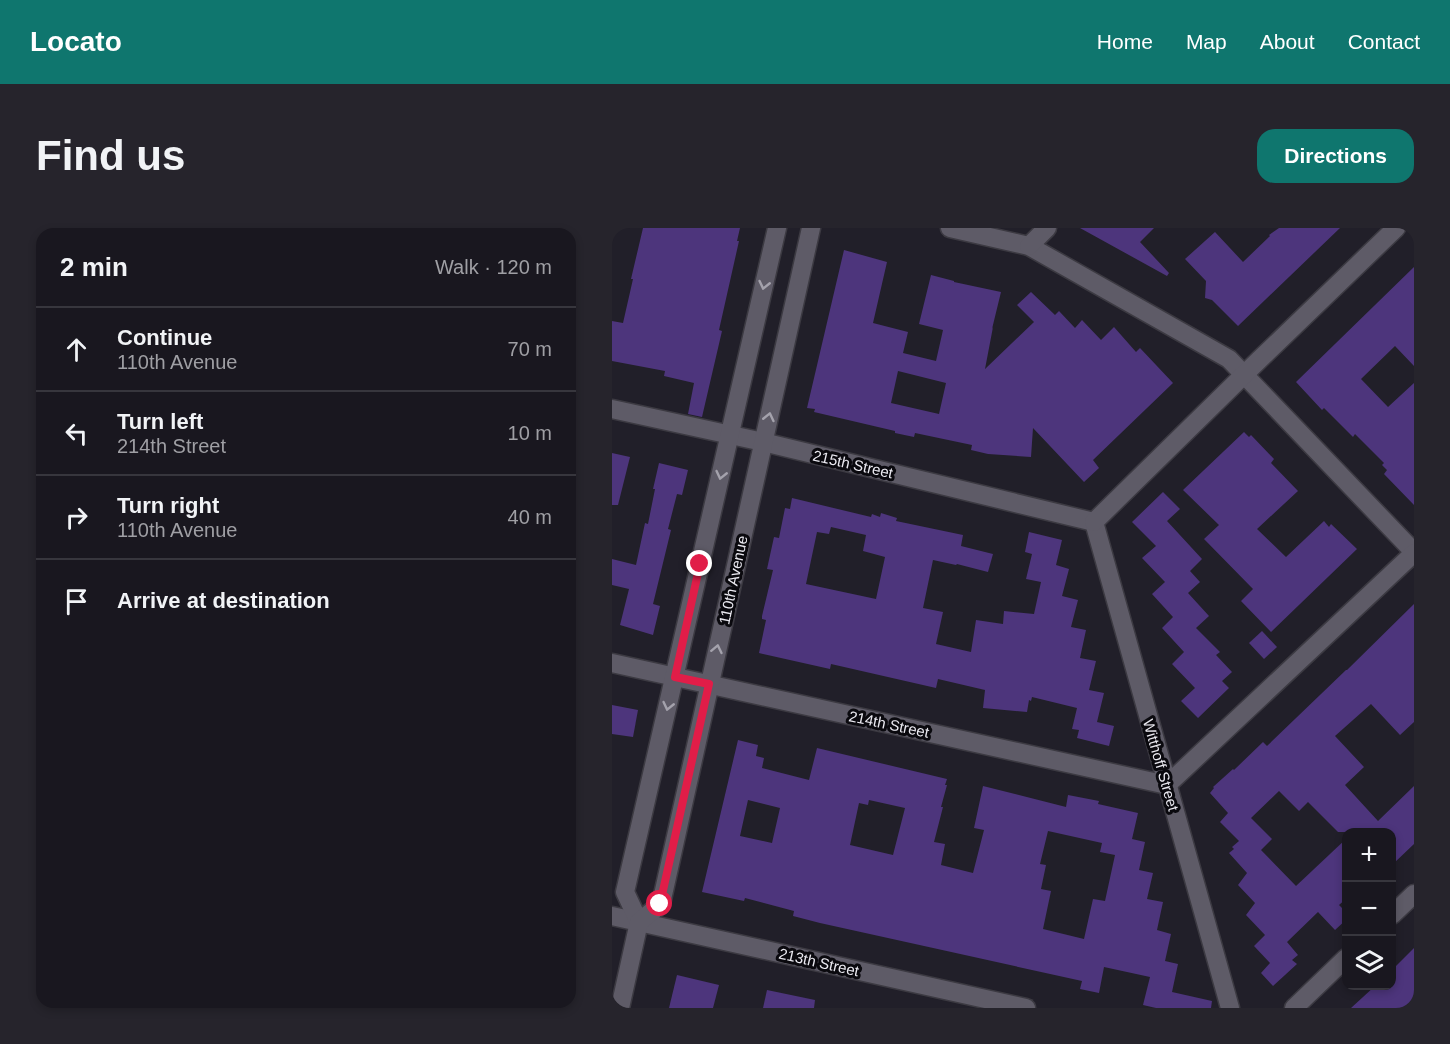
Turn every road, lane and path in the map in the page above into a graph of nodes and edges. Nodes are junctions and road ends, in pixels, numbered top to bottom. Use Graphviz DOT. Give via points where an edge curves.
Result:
graph roads {
  1 [pos="777,228"];
  2 [pos="811,228"];
  3 [pos="950,228"];
  4 [pos="1047,228"];
  5 [pos="1396,228"];
  6 [pos="1029,246"];
  7 [pos="1244,374"];
  8 [pos="612,409"];
  9 [pos="730,436"];
  10 [pos="763,442"];
  11 [pos="1094,522"];
  12 [pos="1414,553"];
  13 [pos="612,663"];
  14 [pos="675,677"];
  15 [pos="709,684"];
  16 [pos="1167,785"];
  17 [pos="1414,894"];
  18 [pos="1396,911"];
  19 [pos="612,916"];
  20 [pos="639,922"];
  21 [pos="1342,963"];
  22 [pos="620,1008"];
  23 [pos="1026,1008"];
  24 [pos="1230,1008"];
  25 [pos="1294,1008"];
  1 -- 9 [label="street, one-way"];
  10 -- 2 [label="street, 110th Avenue, one-way"];
  3 -- 6 [label="street"];
  4 -- 6 [label="street"];
  5 -- 7 [label="street"];
  6 -- 7 [label="street" via="1229,359"];
  7 -- 11 [label="street"];
  7 -- 12 [label="street"];
  8 -- 9 [label="street, 215th Street"];
  9 -- 10 [label="street, 215th Street"];
  9 -- 14 [label="street, one-way"];
  10 -- 11 [label="street, 215th Street"];
  15 -- 10 [label="street, 110th Avenue, one-way"];
  11 -- 16 [label="street, Witthoff Street"];
  12 -- 16 [label="street"];
  13 -- 14 [label="street, 214th Street"];
  14 -- 15 [label="street, 214th Street"];
  14 -- 20 [label="street, one-way" via="625,892"];
  15 -- 16 [label="street, 214th Street"];
  15 -- 20 [label="street, 110th Avenue" via="660,904"];
  16 -- 24 [label="street, Witthoff Street"];
  17 -- 18 [label="street"];
  19 -- 20 [label="street, 213th Street"];
  20 -- 22 [label="street"];
  20 -- 23 [label="street, 213th Street"];
  21 -- 25 [label="street"];
}
